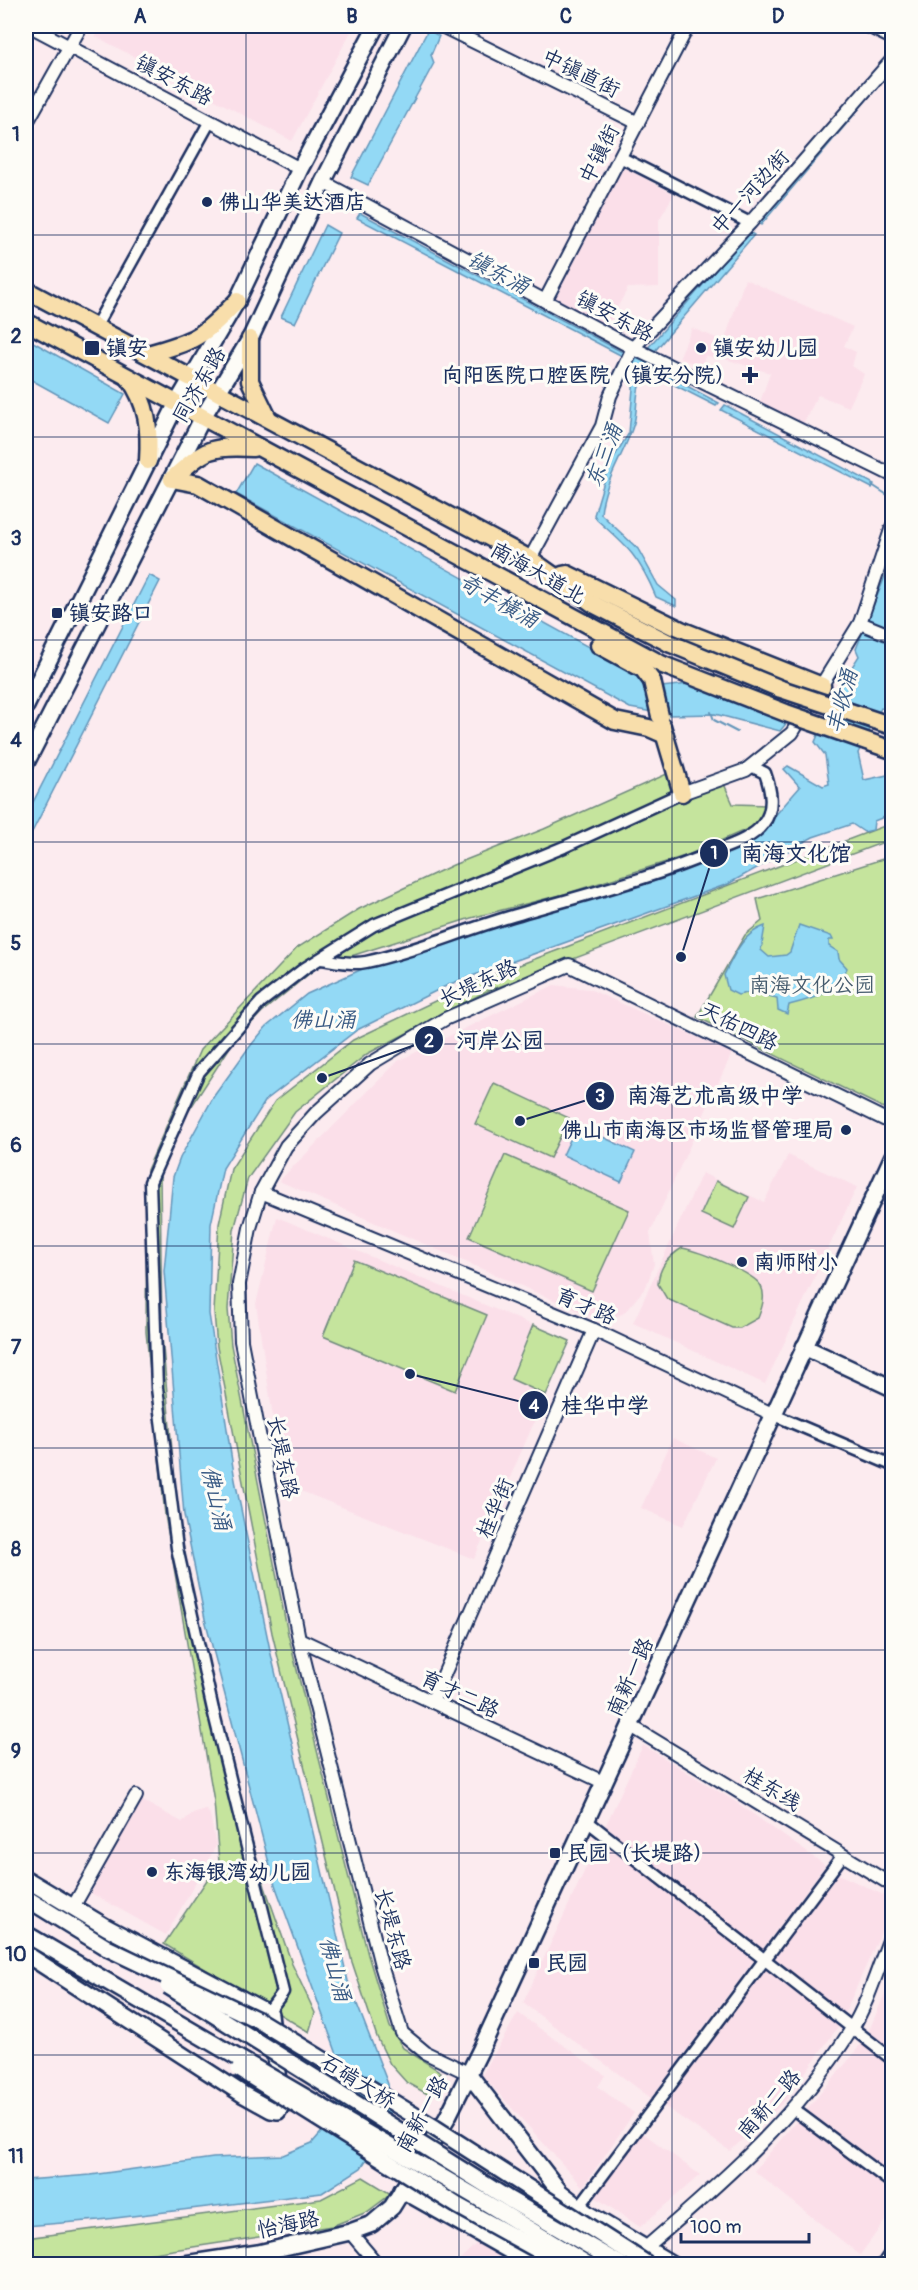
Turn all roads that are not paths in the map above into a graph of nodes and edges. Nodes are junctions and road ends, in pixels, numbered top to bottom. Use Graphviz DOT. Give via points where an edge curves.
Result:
graph roads {
  1 [pos="30,26"];
  2 [pos="81,26"];
  3 [pos="376,26"];
  4 [pos="403,26"];
  5 [pos="442,26"];
  6 [pos="688,26"];
  7 [pos="868,26"];
  8 [pos="892,38"];
  9 [pos="69,46"];
  10 [pos="892,60"];
  11 [pos="210,121"];
  12 [pos="638,123"];
  13 [pos="26,124"];
  14 [pos="620,157"];
  15 [pos="300,169"];
  16 [pos="323,182"];
  17 [pos="750,224"];
  18 [pos="26,290"];
  19 [pos="237,301"];
  20 [pos="545,301"];
  21 [pos="26,322"];
  22 [pos="96,326"];
  23 [pos="250,339"];
  24 [pos="633,348"];
  25 [pos="148,354"];
  26 [pos="129,377"];
  27 [pos="193,377"];
  28 [pos="219,391"];
  29 [pos="177,404"];
  30 [pos="203,417"];
  31 [pos="269,419"];
  32 [pos="261,449"];
  33 [pos="148,461"];
  34 [pos="892,475"];
  35 [pos="172,479"];
  36 [pos="892,527"];
  37 [pos="530,559"];
  38 [pos="555,576"];
  39 [pos="514,585"];
  40 [pos="860,623"];
  41 [pos="892,636"];
  42 [pos="822,686"];
  43 [pos="26,706"];
  44 [pos="892,726"];
  45 [pos="665,735"];
  46 [pos="892,750"];
  47 [pos="26,763"];
  48 [pos="751,766"];
  49 [pos="682,793"];
  50 [pos="321,959"];
  51 [pos="569,965"];
  52 [pos="892,1123"];
  53 [pos="892,1158"];
  54 [pos="261,1192"];
  55 [pos="594,1330"];
  56 [pos="804,1347"];
  57 [pos="892,1388"];
  58 [pos="772,1413"];
  59 [pos="892,1465"];
  60 [pos="299,1639"];
  61 [pos="432,1702"];
  62 [pos="630,1726"];
  63 [pos="605,1784"];
  64 [pos="136,1796"];
  65 [pos="587,1821"];
  66 [pos="843,1855"];
  67 [pos="26,1879"];
  68 [pos="892,1884"];
  69 [pos="26,1898"];
  70 [pos="73,1907"];
  71 [pos="64,1922"];
  72 [pos="892,1933"];
  73 [pos="27,1940"];
  74 [pos="107,1948"];
  75 [pos="26,1954"];
  76 [pos="764,1960"];
  77 [pos="91,1972"];
  78 [pos="268,2012"];
  79 [pos="852,2027"];
  80 [pos="892,2059"];
  81 [pos="468,2073"];
  82 [pos="793,2109"];
  83 [pos="892,2183"];
  84 [pos="402,2190"];
  85 [pos="392,2207"];
  86 [pos="579,2207"];
  87 [pos="350,2232"];
  88 [pos="646,2248"];
  89 [pos="892,2255"];
  90 [pos="185,2265"];
  91 [pos="376,2265"];
  92 [pos="533,2265"];
  93 [pos="563,2265"];
  94 [pos="587,2265"];
  95 [pos="620,2265"];
  96 [pos="627,2265"];
  97 [pos="647,2265"];
  98 [pos="672,2265"];
  99 [pos="886,2265"];
  1 -- 9 [label="street, 镇安东路"];
  2 -- 9 [label="street"];
  3 -- 15 [label="main road, 同济东路"];
  4 -- 16 [label="main road, 同济东路"];
  5 -- 12 [label="street, 中镇直街"];
  6 -- 12 [label="street, 中镇街"];
  7 -- 8 [label="street"];
  9 -- 11 [label="street, 镇安东路"];
  9 -- 13 [label="street"];
  10 -- 17 [label="street, 中一河边街"];
  11 -- 15 [label="street, 镇安东路"];
  11 -- 22 [label="street"];
  12 -- 14 [label="street, 中镇街"];
  14 -- 17 [label="street"];
  14 -- 20 [label="street, 中镇街"];
  15 -- 19 [label="main road, 同济东路"];
  16 -- 20 [label="street, 镇安东路"];
  16 -- 23 [label="main road, 同济东路"];
  17 -- 24 [label="street, 中一河边街"];
  18 -- 22 [label="highway, 南海大道北"];
  19 -- 25 [label="highway" via="205,334"];
  19 -- 27 [label="main road, 同济东路"];
  20 -- 24 [label="street, 镇安东路"];
  21 -- 26 [label="highway, 南海大道北"];
  22 -- 25 [label="highway, 南海大道北"];
  23 -- 28 [label="main road, 同济东路"];
  23 -- 31 [label="highway" via="250,381"];
  24 -- 34 [label="street, 镇安东路"];
  24 -- 37 [label="street, 中一河边街" via="610,396 602,426"];
  25 -- 27 [label="highway, 南海大道北"];
  26 -- 29 [label="highway, 南海大道北"];
  26 -- 33 [label="highway" via="140,393 148,420"];
  27 -- 28 [label="highway, 南海大道北"];
  27 -- 29 [label="main road, 同济东路"];
  28 -- 30 [label="main road, 同济东路"];
  28 -- 31 [label="highway, 南海大道北"];
  29 -- 30 [label="highway, 南海大道北"];
  29 -- 33 [label="main road, 同济东路"];
  30 -- 32 [label="highway, 南海大道北"];
  30 -- 35 [label="main road, 同济东路"];
  31 -- 37 [label="highway, 南海大道北"];
  32 -- 35 [label="highway" via="224,446 206,451"];
  32 -- 39 [label="highway, 南海大道北"];
  33 -- 43 [label="main road, 同济东路"];
  35 -- 45 [label="highway" via="198,484 615,721"];
  35 -- 47 [label="main road, 同济东路"];
  36 -- 40 [label="street"];
  37 -- 38 [label="highway, 南海大道北"];
  38 -- 42 [label="highway" via="567,574 681,630"];
  38 -- 44 [label="highway, 南海大道北, bridge" via="595,605 669,643 781,689"];
  39 -- 45 [label="highway, bridge" via="525,602 643,669 652,681"];
  39 -- 46 [label="highway, 南海大道北, bridge" via="663,665"];
  40 -- 41 [label="street"];
  40 -- 42 [label="street"];
  42 -- 48 [label="street" via="792,734"];
  45 -- 49 [label="highway"];
  48 -- 49 [label="street"];
  48 -- 50 [label="street" via="765,773 771,812 762,826 741,840 677,868 394,954 352,963"];
  49 -- 50 [label="street" via="564,847 374,925"];
  50 -- 78 [label="street" via="261,1002 199,1072 150,1182 157,1388 177,1548 213,1710 281,1978 283,1992"];
  51 -- 52 [label="street, 天佑四路"];
  51 -- 54 [label="street, 长堤东路" via="445,1019 370,1064 286,1146"];
  53 -- 56 [label="main road, 南新一路"];
  54 -- 55 [label="street, 育才路"];
  54 -- 60 [label="street, 长堤东路" via="238,1284 241,1341"];
  55 -- 58 [label="street, 育才路"];
  55 -- 61 [label="street, 桂华街"];
  56 -- 57 [label="main road"];
  56 -- 58 [label="main road, 南新一路"];
  58 -- 59 [label="street, 育才路"];
  58 -- 62 [label="main road, 南新一路"];
  60 -- 61 [label="street, 育才二路"];
  60 -- 81 [label="street, 长堤东路" via="381,1965 402,2033 426,2053"];
  61 -- 63 [label="street, 育才二路"];
  62 -- 63 [label="main road, 南新一路"];
  62 -- 66 [label="street, 桂东线"];
  63 -- 65 [label="main road, 南新一路"];
  64 -- 70 [label="street"];
  65 -- 76 [label="street"];
  65 -- 81 [label="main road, 南新一路"];
  66 -- 68 [label="street, 桂东线"];
  66 -- 76 [label="street"];
  67 -- 70 [label="main road"];
  69 -- 71 [label="main road"];
  70 -- 71 [label="main road"];
  70 -- 78 [label="main road"];
  71 -- 74 [label="main road"];
  72 -- 79 [label="street, 南新二路"];
  73 -- 77 [label="main road"];
  74 -- 95 [label="main road, 石𬒔大桥, bridge"];
  74 -- 97 [label="main road, bridge" via="258,2020"];
  75 -- 78 [label="main road" via="244,2095 278,2110 282,2106"];
  76 -- 79 [label="street"];
  76 -- 86 [label="street"];
  77 -- 93 [label="main road, bridge" via="300,2109"];
  77 -- 94 [label="main road, 石𬒔大桥, bridge"];
  79 -- 80 [label="street"];
  79 -- 82 [label="street, 南新二路"];
  81 -- 84 [label="main road, 南新一路" via="447,2118"];
  81 -- 86 [label="main road" via="560,2192"];
  82 -- 83 [label="street"];
  82 -- 88 [label="street, 南新二路" via="739,2166"];
  84 -- 85 [label="main road, 南新一路"];
  84 -- 92 [label="main road"];
  85 -- 87 [label="main road, 怡海路" via="372,2224"];
  86 -- 88 [label="main road"];
  87 -- 90 [label="main road, 怡海路"];
  87 -- 91 [label="street"];
  88 -- 96 [label="street, 南新二路"];
  88 -- 98 [label="main road"];
  89 -- 99 [label="main road"];
}
